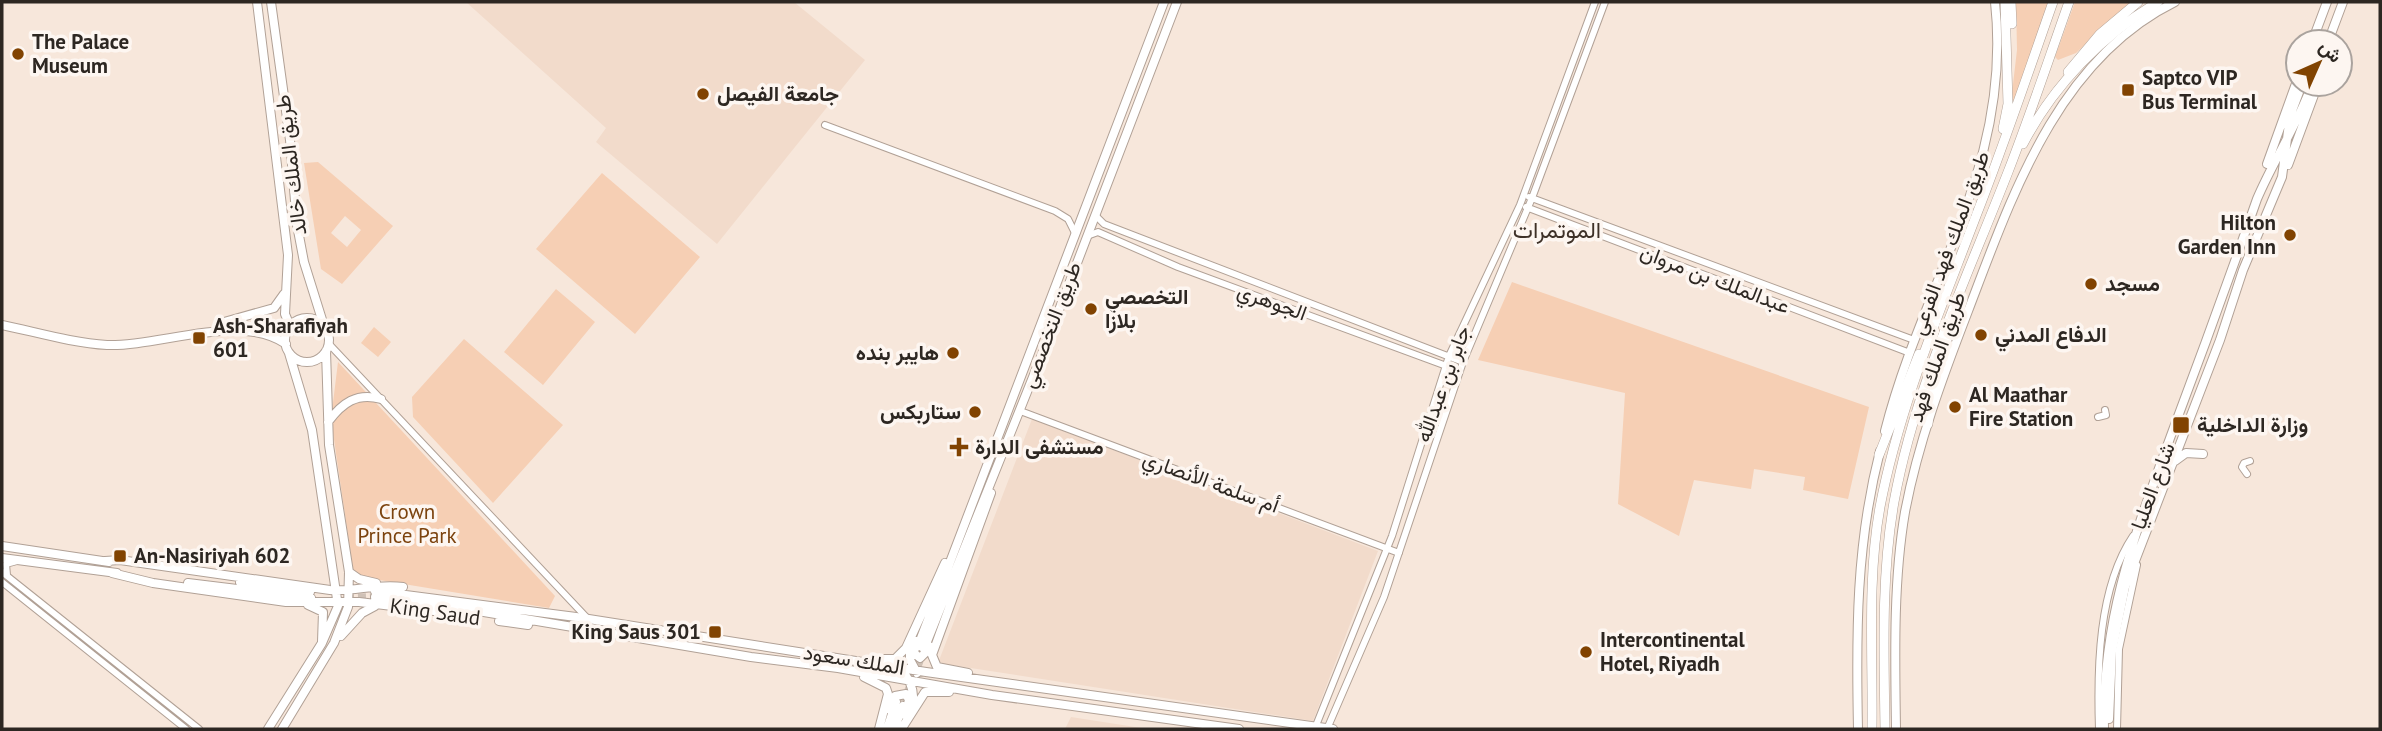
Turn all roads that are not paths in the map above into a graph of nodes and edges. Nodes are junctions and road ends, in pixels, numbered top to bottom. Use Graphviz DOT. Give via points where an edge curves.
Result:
graph roads {
  1 [pos="257,2"];
  2 [pos="271,2"];
  3 [pos="1177,2"];
  4 [pos="1595,2"];
  5 [pos="1605,2"];
  6 [pos="1995,2"];
  7 [pos="2004,2"];
  8 [pos="2011,2"];
  9 [pos="2053,2"];
  10 [pos="2069,2"];
  11 [pos="2138,2"];
  12 [pos="2158,2"];
  13 [pos="2175,2"];
  14 [pos="2327,2"];
  15 [pos="2332,2"];
  16 [pos="2345,2"];
  17 [pos="1163,3"];
  18 [pos="2317,28"];
  19 [pos="2323,28"];
  20 [pos="2335,28"];
  21 [pos="2056,91"];
  22 [pos="2008,98"];
  23 [pos="2291,98"];
  24 [pos="2297,98"];
  25 [pos="2307,98"];
  26 [pos="2313,98"];
  27 [pos="825,125"];
  28 [pos="2289,135"];
  29 [pos="1996,163"];
  30 [pos="2008,174"];
  31 [pos="2282,177"];
  32 [pos="1524,196"];
  33 [pos="1532,198"];
  34 [pos="2257,199"];
  35 [pos="1520,205"];
  36 [pos="1528,208"];
  37 [pos="1095,215"];
  38 [pos="1074,233"];
  39 [pos="1087,236"];
  40 [pos="286,291"];
  41 [pos="1791,294"];
  42 [pos="1787,307"];
  43 [pos="224,322"];
  44 [pos="2,325"];
  45 [pos="290,326"];
  46 [pos="324,326"];
  47 [pos="1945,328"];
  48 [pos="1914,340"];
  49 [pos="1928,341"];
  50 [pos="288,348"];
  51 [pos="327,348"];
  52 [pos="1910,352"];
  53 [pos="1449,356"];
  54 [pos="1041,357"];
  55 [pos="1463,362"];
  56 [pos="1446,366"];
  57 [pos="1460,371"];
  58 [pos="381,400"];
  59 [pos="2105,410"];
  60 [pos="1023,412"];
  61 [pos="2098,417"];
  62 [pos="328,422"];
  63 [pos="1928,424"];
  64 [pos="997,442"];
  65 [pos="2203,454"];
  66 [pos="1879,455"];
  67 [pos="2250,461"];
  68 [pos="2171,466"];
  69 [pos="2247,474"];
  70 [pos="2136,531"];
  71 [pos="2,546"];
  72 [pos="2139,548"];
  73 [pos="1387,549"];
  74 [pos="1399,553"];
  75 [pos="2,558"];
  76 [pos="19,560"];
  77 [pos="104,561"];
  78 [pos="335,570"];
  79 [pos="2,572"];
  80 [pos="349,572"];
  81 [pos="2,582"];
  82 [pos="13,582"];
  83 [pos="297,584"];
  84 [pos="389,586"];
  85 [pos="333,590"];
  86 [pos="348,591"];
  87 [pos="934,592"];
  88 [pos="309,598"];
  89 [pos="338,602"];
  90 [pos="348,602"];
  91 [pos="409,607"];
  92 [pos="576,617"];
  93 [pos="588,619"];
  94 [pos="941,624"];
  95 [pos="564,626"];
  96 [pos="322,643"];
  97 [pos="334,643"];
  98 [pos="841,656"];
  99 [pos="898,667"];
  100 [pos="838,668"];
  101 [pos="920,675"];
  102 [pos="907,677"];
  103 [pos="995,682"];
  104 [pos="992,695"];
  105 [pos="883,727"];
  106 [pos="1315,728"];
  107 [pos="186,729"];
  108 [pos="199,729"];
  109 [pos="268,729"];
  110 [pos="282,729"];
  111 [pos="899,729"];
  112 [pos="1239,729"];
  113 [pos="1329,729"];
  114 [pos="1858,729"];
  115 [pos="1872,729"];
  116 [pos="1885,729"];
  117 [pos="1895,729"];
  118 [pos="2099,729"];
  119 [pos="2107,729"];
  120 [pos="2117,729"];
  1 -- 40 [label="main road, طريق الملك خالد" via="288,255"];
  2 -- 46 [label="main road, طريق الملك خالد" via="297,225"];
  3 -- 37 [label="main road, طريق التخصصي"];
  4 -- 32 [label="street, جابر بن عبدالله"];
  5 -- 33 [label="street, جابر بن عبدالله"];
  6 -- 48 [label="main road, طريق الملك فهد الفرعي" via="1999,63 1985,151"];
  7 -- 22 [label="highway"];
  8 -- 22 [label="highway"];
  9 -- 29 [label="highway, طريق الملك فهد"];
  10 -- 30 [label="highway, طريق الملك فهد"];
  11 -- 21 [label="highway" via="2091,43"];
  12 -- 21 [label="highway" via="2108,39"];
  13 -- 63 [label="main road, طريق الملك فهد الفرعي" via="2109,50 2044,131 2014,193"];
  14 -- 18 [label="main road"];
  15 -- 19 [label="main road"];
  16 -- 20 [label="main road"];
  17 -- 38 [label="main road, طريق التخصصي"];
  21 -- 30 [label="highway"];
  22 -- 29 [label="highway"];
  23 -- 34 [label="main road"];
  24 -- 28 [label="main road, شارع العليا"];
  25 -- 28 [label="main road, شارع العليا"];
  26 -- 31 [label="main road"];
  27 -- 38 [label="street" via="1055,211 1068,219"];
  28 -- 31 [label="main road, شارع العليا"];
  28 -- 34 [label="main road, شارع العليا"];
  29 -- 49 [label="highway, طريق الملك فهد"];
  30 -- 47 [label="highway, طريق الملك فهد"];
  31 -- 68 [label="main road, شارع العليا"];
  32 -- 33 [label="street, عبدالملك بن مروان"];
  32 -- 35 [label="street, جابر بن عبدالله"];
  33 -- 36 [label="street, جابر بن عبدالله"];
  33 -- 41 [label="street, عبدالملك بن مروان"];
  34 -- 70 [label="main road, شارع العليا"];
  35 -- 36 [label="street, عبدالملك بن مروان"];
  35 -- 53 [label="street, جابر بن عبدالله"];
  36 -- 42 [label="street, عبدالملك بن مروان"];
  36 -- 55 [label="street, جابر بن عبدالله"];
  37 -- 39 [label="main road, طريق التخصصي"];
  37 -- 53 [label="street, الجوهري" via="1104,224"];
  38 -- 64 [label="main road, طريق التخصصي"];
  39 -- 54 [label="main road, طريق التخصصي"];
  39 -- 56 [label="street, الجوهري" via="1098,232"];
  40 -- 43 [label="main road" via="274,309"];
  40 -- 45 [label="main road, طريق الملك خالد" via="285,314"];
  41 -- 42 [label="street"];
  41 -- 48 [label="street, عبدالملك بن مروان"];
  42 -- 52 [label="street, عبدالملك بن مروان"];
  44 -- 50 [label="main road" via="104,345 140,345 217,331 278,339"];
  45 -- 46 [label="main road" via="310,318"];
  45 -- 50 [label="main road"];
  46 -- 51 [label="main road"];
  47 -- 63 [label="highway" via="1947,339 1930,399"];
  47 -- 116 [label="highway, طريق الملك فهد" via="1900,470 1888,538"];
  48 -- 52 [label="main road, طريق الملك فهد الفرعي"];
  49 -- 66 [label="highway"];
  49 -- 115 [label="highway, طريق الملك فهد" via="1894,447 1880,509 1874,567"];
  50 -- 51 [label="main road" via="308,362"];
  50 -- 78 [label="main road" via="312,430"];
  51 -- 58 [label="street"];
  51 -- 62 [label="main road"];
  52 -- 66 [label="main road, طريق الملك فهد الفرعي"];
  53 -- 55 [label="street, الجوهري"];
  53 -- 56 [label="street, جابر بن عبدالله"];
  54 -- 60 [label="main road"];
  54 -- 64 [label="main road, طريق التخصصي" via="921,648"];
  55 -- 57 [label="street, جابر بن عبدالله"];
  56 -- 57 [label="street, الجوهري"];
  56 -- 73 [label="street, جابر بن عبدالله"];
  57 -- 74 [label="street, جابر بن عبدالله"];
  58 -- 62 [label="main road" via="353,399"];
  58 -- 93 [label="street"];
  59 -- 61 [label="street" via="2106,415"];
  60 -- 73 [label="street, أم سلمة الأنصاري"];
  60 -- 94 [label="main road"];
  62 -- 80 [label="main road"];
  63 -- 117 [label="main road, طريق الملك فهد الفرعي" via="1905,517"];
  64 -- 87 [label="main road"];
  65 -- 68 [label="main road" via="2186,453"];
  66 -- 114 [label="main road, طريق الملك فهد الفرعي" via="1866,509 1860,564"];
  67 -- 69 [label="street" via="2242,467"];
  68 -- 72 [label="main road, شارع العليا"];
  70 -- 118 [label="street" via="2117,569 2102,631"];
  70 -- 119 [label="main road, شارع العليا" via="2108,640"];
  71 -- 77 [label="main road"];
  72 -- 119 [label="main road, شارع العليا" via="2115,636"];
  72 -- 120 [label="street" via="2119,649"];
  73 -- 74 [label="street, أم سلمة الأنصاري"];
  73 -- 106 [label="street, جابر بن عبدالله"];
  74 -- 113 [label="street, جابر بن عبدالله"];
  75 -- 76 [label="main road"];
  76 -- 82 [label="street" via="4,569"];
  76 -- 88 [label="main road"];
  77 -- 83 [label="main road, King Saud"];
  77 -- 88 [label="main road"];
  78 -- 83 [label="main road" via="323,585"];
  78 -- 85 [label="main road"];
  79 -- 82 [label="street"];
  80 -- 84 [label="main road"];
  80 -- 86 [label="main road"];
  81 -- 107 [label="street"];
  82 -- 108 [label="street"];
  83 -- 85 [label="main road, King Saud"];
  83 -- 88 [label="main road" via="320,590 321,601"];
  84 -- 86 [label="main road, King Saud"];
  84 -- 91 [label="main road" via="370,588 367,601"];
  84 -- 92 [label="main road, King Saud"];
  85 -- 86 [label="main road, King Saud"];
  85 -- 89 [label="main road"];
  86 -- 90 [label="main road"];
  87 -- 94 [label="main road" via="915,645 920,658 928,652"];
  87 -- 98 [label="main road" via="906,648 895,659"];
  87 -- 101 [label="main road" via="909,650"];
  88 -- 89 [label="main road, King Saud"];
  88 -- 96 [label="main road" via="323,612"];
  89 -- 90 [label="main road, King Saud"];
  89 -- 96 [label="main road"];
  90 -- 91 [label="main road, King Saud"];
  90 -- 97 [label="main road"];
  91 -- 95 [label="main road, King Saud" via="515,624"];
  91 -- 97 [label="main road" via="371,606"];
  92 -- 93 [label="main road, الملك سعود"];
  92 -- 95 [label="main road, الملك سعود" via="375,594"];
  93 -- 98 [label="main road, الملك سعود"];
  94 -- 101 [label="main road"];
  94 -- 103 [label="main road" via="932,655 937,667"];
  95 -- 100 [label="main road, الملك سعود"];
  96 -- 109 [label="main road"];
  97 -- 110 [label="main road"];
  98 -- 99 [label="main road, الملك سعود"];
  99 -- 101 [label="main road, الملك سعود"];
  99 -- 102 [label="main road"];
  100 -- 102 [label="main road, الملك سعود"];
  100 -- 105 [label="main road" via="884,684 888,694"];
  101 -- 102 [label="main road"];
  101 -- 102 [label="main road, الملك سعود"];
  101 -- 103 [label="main road, الملك سعود"];
  101 -- 104 [label="main road, الملك سعود"];
  102 -- 105 [label="main road" via="895,687"];
  102 -- 111 [label="main road" via="913,701"];
  103 -- 106 [label="main road, الملك سعود"];
  104 -- 111 [label="main road" via="925,692"];
  104 -- 112 [label="main road, الملك سعود"];
  105 -- 111 [label="main road" via="901,701"];
  105 -- 111 [label="main road" via="895,696 906,694 909,701"];
  106 -- 113 [label="main road, الملك سعود"];
}
